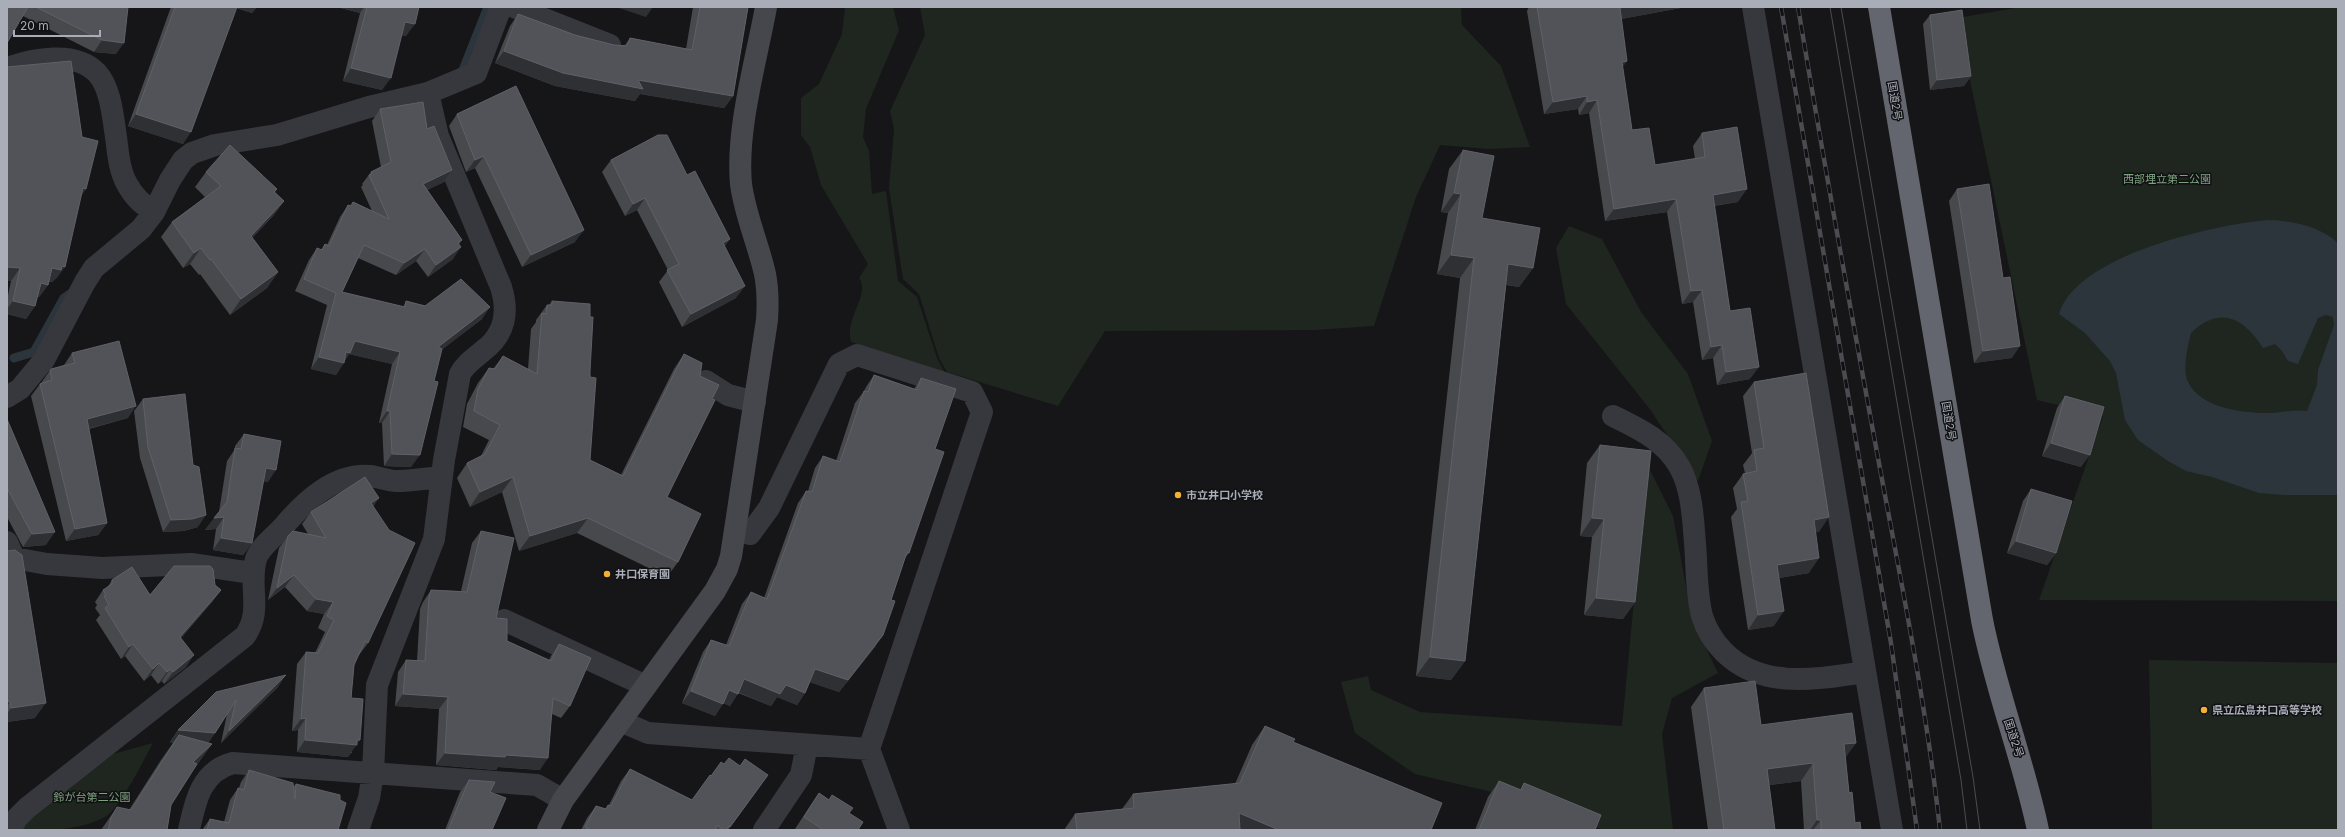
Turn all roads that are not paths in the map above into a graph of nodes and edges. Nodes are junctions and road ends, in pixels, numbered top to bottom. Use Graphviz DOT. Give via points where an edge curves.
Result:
graph roads {
  1 [pos="501,7"];
  2 [pos="514,7"];
  3 [pos="766,7"];
  4 [pos="1753,7"];
  5 [pos="1880,7"];
  6 [pos="610,45"];
  7 [pos="7,68"];
  8 [pos="428,93"];
  9 [pos="154,212"];
  10 [pos="706,381"];
  11 [pos="7,397"];
  12 [pos="755,402"];
  13 [pos="1613,416"];
  14 [pos="442,477"];
  15 [pos="734,532"];
  16 [pos="7,542"];
  17 [pos="252,573"];
  18 [pos="504,620"];
  19 [pos="1865,672"];
  20 [pos="646,686"];
  21 [pos="620,721"];
  22 [pos="807,745"];
  23 [pos="2018,748"];
  24 [pos="869,749"];
  25 [pos="373,773"];
  26 [pos="563,800"];
  27 [pos="10,830"];
  28 [pos="189,830"];
  29 [pos="358,830"];
  30 [pos="548,830"];
  31 [pos="764,830"];
  32 [pos="899,830"];
  33 [pos="1892,830"];
  34 [pos="2038,830"];
  35 [pos="2046,830"];
  1 -- 8 [label="street" via="476,73"];
  2 -- 6 [label="street"];
  3 -- 12 [label="street" via="740,155 744,205 765,276 768,298 765,340"];
  4 -- 19 [label="street"];
  5 -- 23 [label="highway, 国道2号" via="1982,620 1998,688"];
  7 -- 9 [label="street" via="21,63 59,59 85,64 98,74 110,105 121,168 127,184 138,201"];
  8 -- 9 [label="street" via="369,107 277,135 203,148 183,160"];
  8 -- 14 [label="street" via="438,136 506,302 506,314 498,336 490,346 468,363 460,374"];
  9 -- 11 [label="street" via="141,229 94,268 44,360 20,389"];
  10 -- 12 [label="street" via="728,395"];
  12 -- 15 [label="street"];
  13 -- 19 [label="street" via="1653,436 1680,466 1685,478 1693,520 1702,616 1712,637 1728,655 1758,674 1782,679 1819,678"];
  14 -- 17 [label="street" via="396,481 368,476 343,480 322,489 292,516 256,557"];
  14 -- 25 [label="street" via="434,539 377,685"];
  15 -- 20 [label="street" via="731,556 721,582"];
  15 -- 24 [label="street" via="750,534 769,508 839,364 856,355 972,392 982,412"];
  16 -- 17 [label="street" via="14,558 47,564 102,568 191,564"];
  17 -- 27 [label="street" via="256,611 246,636 27,808"];
  18 -- 20 [label="street"];
  19 -- 33 [label="street"];
  20 -- 21 [label="street"];
  21 -- 22 [label="street" via="648,733"];
  21 -- 26 [label="street"];
  22 -- 24 [label="street"];
  22 -- 31 [label="street" via="801,775"];
  23 -- 34 [label="highway, 国道2号"];
  23 -- 35 [label="street"];
  24 -- 32 [label="street"];
  25 -- 26 [label="street" via="537,785"];
  25 -- 28 [label="street" via="273,765 224,765 216,769 204,782"];
  25 -- 29 [label="street" via="369,798"];
  26 -- 30 [label="street"];
}
